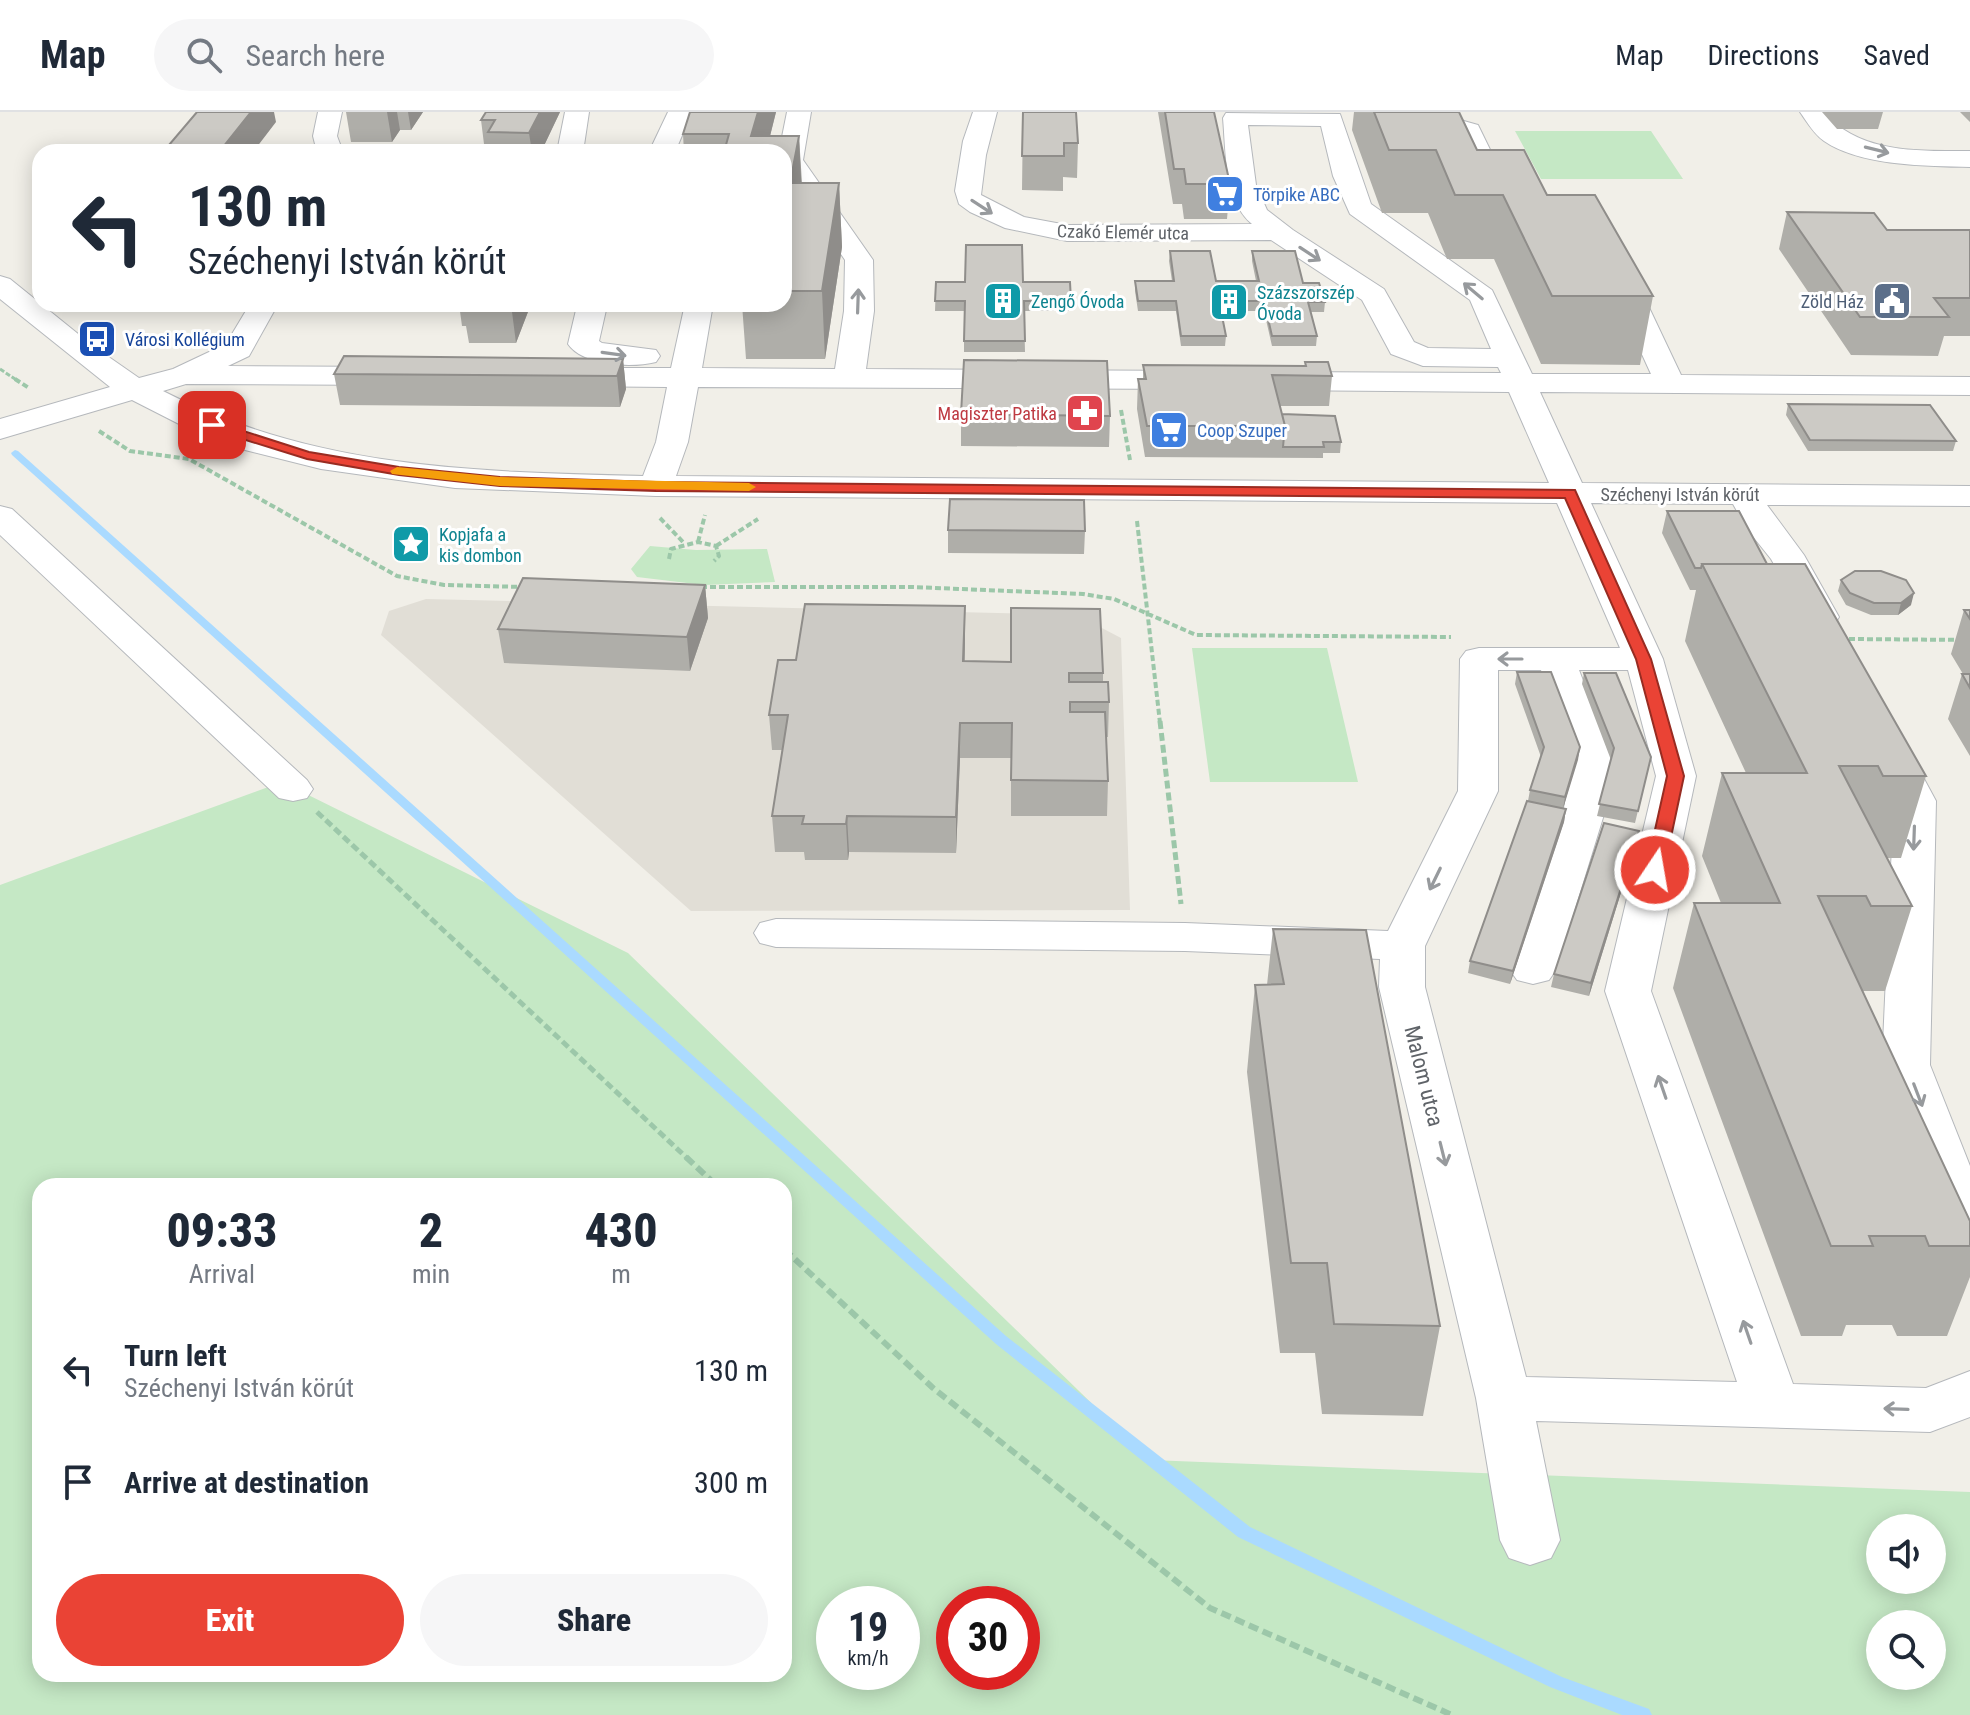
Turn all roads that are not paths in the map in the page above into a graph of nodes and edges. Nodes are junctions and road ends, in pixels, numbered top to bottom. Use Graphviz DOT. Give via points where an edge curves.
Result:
graph roads {
  1 [pos="330,112"];
  2 [pos="577,112"];
  3 [pos="680,112"];
  4 [pos="799,112"];
  5 [pos="985,112"];
  6 [pos="1812,112"];
  7 [pos="1234,115"];
  8 [pos="1320,117"];
  9 [pos="1359,119"];
  10 [pos="1387,119"];
  11 [pos="328,144"];
  12 [pos="571,144"];
  13 [pos="666,144"];
  14 [pos="792,149"];
  15 [pos="1970,159"];
  16 [pos="792,163"];
  17 [pos="1540,215"];
  18 [pos="1278,232"];
  19 [pos="1607,264"];
  20 [pos="0,285"];
  21 [pos="32,310"];
  22 [pos="35,312"];
  23 [pos="259,312"];
  24 [pos="591,312"];
  25 [pos="697,312"];
  26 [pos="686,368"];
  27 [pos="1514,370"];
  28 [pos="184,375"];
  29 [pos="418,376"];
  30 [pos="543,377"];
  31 [pos="849,378"];
  32 [pos="1670,383"];
  33 [pos="1970,386"];
  34 [pos="136,390"];
  35 [pos="0,429"];
  36 [pos="1570,493"];
  37 [pos="1744,494"];
  38 [pos="1970,496"];
  39 [pos="656,500"];
  40 [pos="0,516"];
  41 [pos="1837,646"];
  42 [pos="1556,659"];
  43 [pos="1644,659"];
  44 [pos="1874,720"];
  45 [pos="293,789"];
  46 [pos="776,933"];
  47 [pos="1403,946"];
  48 [pos="1533,970"];
  49 [pos="1970,1231"];
  50 [pos="1970,1393"];
  51 [pos="1504,1398"];
  52 [pos="1773,1406"];
  53 [pos="1530,1540"];
  1 -- 11 [label="street"];
  2 -- 12 [label="street"];
  3 -- 13 [label="street"];
  14 -- 4 [label="street, one-way"];
  5 -- 18 [label="street, Czakó Elemér utca, one-way" via="967,184 968,198 984,211 1067,233"];
  6 -- 15 [label="street, one-way" via="1833,135 1877,151"];
  7 -- 8 [label="street"];
  7 -- 18 [label="street" via="1243,185 1256,214"];
  8 -- 9 [label="street"];
  27 -- 8 [label="street, one-way" via="1482,296 1359,208"];
  10 -- 17 [label="street" via="1439,121 1469,130 1489,174"];
  31 -- 16 [label="street, one-way" via="859,311 859,260"];
  18 -- 27 [label="street, one-way" via="1374,295 1402,348 1423,357"];
  19 -- 32 [label="street" via="1625,283"];
  20 -- 21 [label="street, Széchenyi István körút"];
  22 -- 34 [label="street, Széchenyi István körút"];
  23 -- 28 [label="street" via="238,350"];
  24 -- 26 [label="street, one-way" via="583,344 594,351"];
  25 -- 26 [label="street"];
  26 -- 30 [label="street"];
  26 -- 31 [label="street"];
  26 -- 39 [label="street"];
  27 -- 31 [label="street" via="1232,380"];
  27 -- 32 [label="street"];
  27 -- 36 [label="street"];
  28 -- 29 [label="street"];
  28 -- 34 [label="street"];
  32 -- 33 [label="street"];
  34 -- 35 [label="street"];
  34 -- 39 [label="street, Széchenyi István körút" via="232,434 307,455 399,471"];
  36 -- 37 [label="street, Széchenyi István körút"];
  36 -- 39 [label="street, Széchenyi István körút" via="1130,490"];
  36 -- 43 [label="street"];
  37 -- 38 [label="street, Széchenyi István körút"];
  37 -- 41 [label="street"];
  40 -- 45 [label="street"];
  42 -- 43 [label="street, Malom utca"];
  42 -- 47 [label="street, Malom utca, one-way" via="1479,659 1478,791"];
  42 -- 48 [label="street" via="1592,757 1585,808"];
  52 -- 43 [label="street, one-way" via="1628,991 1676,776"];
  44 -- 49 [label="street, one-way" via="1915,801 1906,1065"];
  46 -- 47 [label="street" via="1185,937"];
  47 -- 51 [label="street, Malom utca, one-way" via="1402,987"];
  50 -- 52 [label="street, one-way" via="1930,1410"];
  51 -- 52 [label="street"];
  51 -- 53 [label="street, Malom utca"];
}
